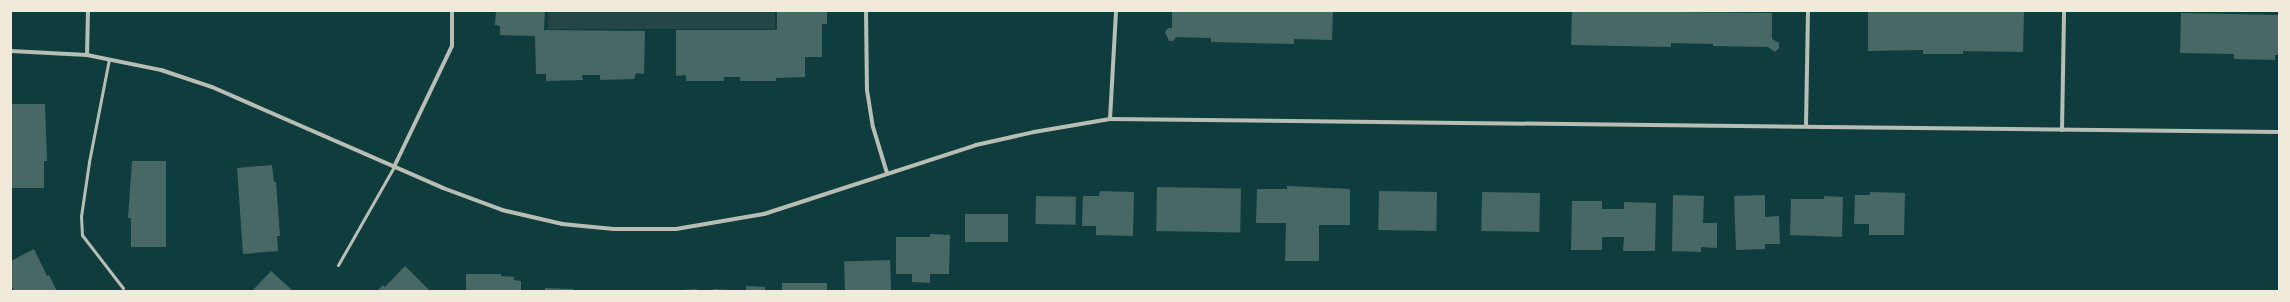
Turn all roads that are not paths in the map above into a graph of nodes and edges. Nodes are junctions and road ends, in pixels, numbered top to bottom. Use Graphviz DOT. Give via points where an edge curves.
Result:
graph roads {
  1 [pos="88,11"];
  2 [pos="452,11"];
  3 [pos="866,11"];
  4 [pos="1116,11"];
  5 [pos="1808,11"];
  6 [pos="2064,11"];
  7 [pos="11,51"];
  8 [pos="87,55"];
  9 [pos="109,59"];
  10 [pos="1110,119"];
  11 [pos="1806,126"];
  12 [pos="2062,130"];
  13 [pos="2279,132"];
  14 [pos="394,167"];
  15 [pos="887,173"];
  16 [pos="338,265"];
  17 [pos="123,288"];
  1 -- 8 [label="street"];
  2 -- 14 [label="street" via="452,46"];
  3 -- 15 [label="street" via="868,100"];
  4 -- 10 [label="street"];
  5 -- 11 [label="street"];
  6 -- 12 [label="street"];
  7 -- 8 [label="street"];
  8 -- 9 [label="street"];
  9 -- 14 [label="street" via="161,70 212,87"];
  9 -- 17 [label="lane" via="89,162 82,235"];
  10 -- 11 [label="street"];
  10 -- 15 [label="street" via="999,139"];
  11 -- 12 [label="street"];
  12 -- 13 [label="street"];
  14 -- 15 [label="street" via="452,192 532,218 604,228 656,230 718,223 764,214"];
  14 -- 16 [label="lane"];
}
